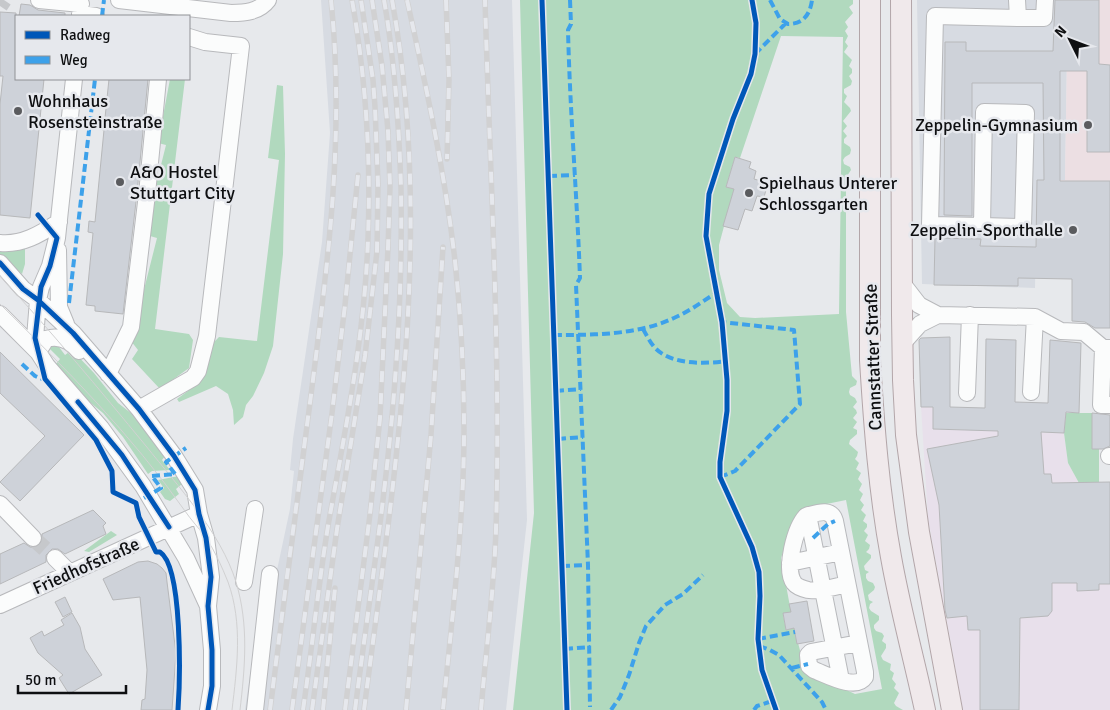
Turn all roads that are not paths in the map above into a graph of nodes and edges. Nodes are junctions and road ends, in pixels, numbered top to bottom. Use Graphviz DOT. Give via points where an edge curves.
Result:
graph roads {
  1 [pos="39,0"];
  2 [pos="119,0"];
  3 [pos="268,0"];
  4 [pos="870,0"];
  5 [pos="902,0"];
  6 [pos="1018,0"];
  7 [pos="1045,0"];
  8 [pos="84,10"];
  9 [pos="1018,18"];
  10 [pos="190,37"];
  11 [pos="74,80"];
  12 [pos="158,80"];
  13 [pos="982,226"];
  14 [pos="58,230"];
  15 [pos="0,243"];
  16 [pos="0,263"];
  17 [pos="902,283"];
  18 [pos="38,300"];
  19 [pos="0,314"];
  20 [pos="970,314"];
  21 [pos="938,315"];
  22 [pos="1035,317"];
  23 [pos="69,329"];
  24 [pos="902,344"];
  25 [pos="1106,348"];
  26 [pos="38,352"];
  27 [pos="108,374"];
  28 [pos="1106,379"];
  29 [pos="1031,392"];
  30 [pos="967,393"];
  31 [pos="1110,405"];
  32 [pos="139,409"];
  33 [pos="0,504"];
  34 [pos="255,509"];
  35 [pos="199,514"];
  36 [pos="808,515"];
  37 [pos="169,528"];
  38 [pos="33,538"];
  39 [pos="841,552"];
  40 [pos="817,557"];
  41 [pos="55,558"];
  42 [pos="790,563"];
  43 [pos="70,573"];
  44 [pos="270,574"];
  45 [pos="244,582"];
  46 [pos="848,584"];
  47 [pos="823,588"];
  48 [pos="0,605"];
  49 [pos="208,606"];
  50 [pos="853,612"];
  51 [pos="828,616"];
  52 [pos="859,643"];
  53 [pos="835,647"];
  54 [pos="841,680"];
  55 [pos="208,710"];
  56 [pos="255,710"];
  57 [pos="924,710"];
  58 [pos="952,710"];
  1 -- 8 [label="street"];
  2 -- 3 [label="street" via="247,13"];
  4 -- 57 [label="main road, Cannstatter Straße" via="870,360 873,410 891,557"];
  5 -- 17 [label="main road, Cannstatter Straße"];
  6 -- 9 [label="street"];
  7 -- 9 [label="street" via="1044,18"];
  9 -- 13 [label="street" via="935,16 930,224"];
  10 -- 32 [label="street" via="241,46 207,336 198,371 193,378"];
  11 -- 14 [label="street"];
  12 -- 27 [label="street" via="131,327"];
  13 -- 13 [label="street" via="984,112 1026,113 1023,227"];
  14 -- 15 [label="street" via="18,243"];
  14 -- 18 [label="street"];
  14 -- 23 [label="street" via="59,307"];
  16 -- 18 [label="street" via="23,289"];
  17 -- 21 [label="street" via="919,304"];
  17 -- 24 [label="main road, Cannstatter Straße"];
  18 -- 23 [label="street"];
  18 -- 26 [label="street" via="35,338"];
  19 -- 26 [label="street"];
  20 -- 21 [label="street"];
  20 -- 22 [label="street"];
  20 -- 30 [label="street"];
  21 -- 24 [label="street" via="920,324"];
  22 -- 25 [label="street" via="1061,331 1084,332"];
  22 -- 29 [label="street"];
  23 -- 27 [label="street"];
  24 -- 58 [label="main road, Cannstatter Straße" via="910,474"];
  25 -- 28 [label="street"];
  26 -- 32 [label="street" via="46,339 64,338 77,347 120,399"];
  26 -- 37 [label="street" via="122,455"];
  27 -- 32 [label="street"];
  28 -- 31 [label="street" via="1101,405"];
  32 -- 35 [label="street" via="195,490"];
  33 -- 38 [label="street"];
  34 -- 45 [label="street"];
  35 -- 37 [label="street, Friedhofstraße"];
  35 -- 49 [label="street" via="211,577"];
  36 -- 39 [label="street" via="827,512 832,515"];
  36 -- 40 [label="street"];
  36 -- 42 [label="street" via="803,520"];
  37 -- 43 [label="street, Friedhofstraße"];
  37 -- 49 [label="street"];
  39 -- 40 [label="street"];
  39 -- 46 [label="street"];
  40 -- 42 [label="street"];
  40 -- 47 [label="street"];
  41 -- 43 [label="street"];
  42 -- 47 [label="street" via="796,585 810,590"];
  43 -- 48 [label="street, Friedhofstraße"];
  44 -- 56 [label="street"];
  46 -- 47 [label="street"];
  46 -- 50 [label="street"];
  47 -- 51 [label="street"];
  49 -- 55 [label="street" via="212,650"];
  50 -- 51 [label="street"];
  50 -- 52 [label="street"];
  51 -- 53 [label="street"];
  52 -- 53 [label="street"];
  52 -- 54 [label="street" via="865,677 856,683"];
  53 -- 54 [label="street"];
  53 -- 54 [label="street" via="811,652 808,664 814,670"];
}
